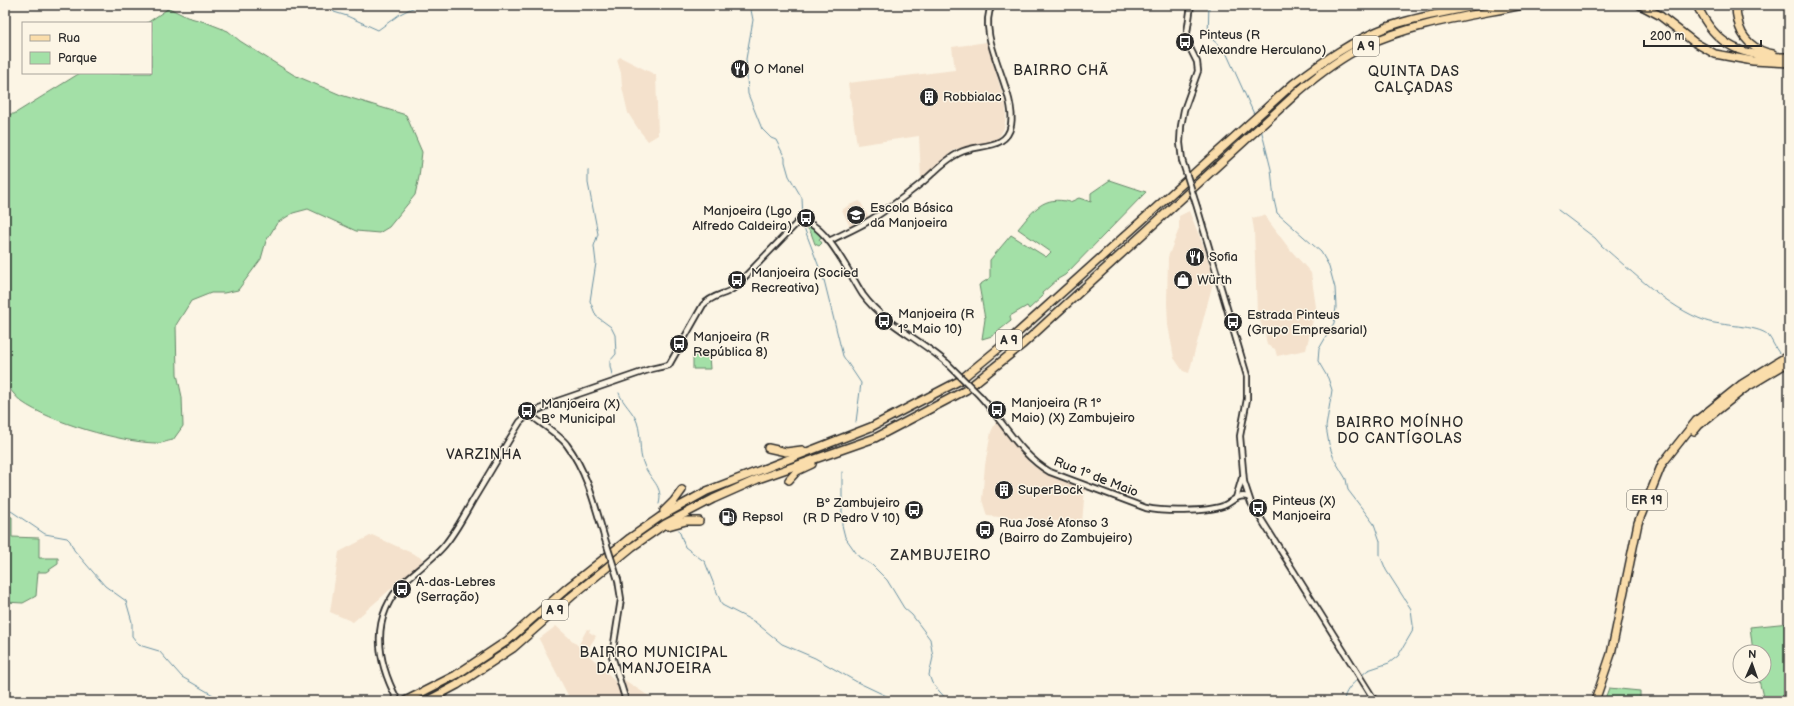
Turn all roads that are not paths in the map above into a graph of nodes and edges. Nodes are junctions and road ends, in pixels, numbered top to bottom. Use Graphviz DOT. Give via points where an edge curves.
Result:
graph roads {
  1 [pos="992,5"];
  2 [pos="1191,5"];
  3 [pos="1479,5"];
  4 [pos="1523,5"];
  5 [pos="1640,5"];
  6 [pos="1694,5"];
  7 [pos="1697,5"];
  8 [pos="1737,5"];
  9 [pos="1789,57"];
  10 [pos="1770,61"];
  11 [pos="1789,62"];
  12 [pos="829,241"];
  13 [pos="1789,355"];
  14 [pos="1789,362"];
  15 [pos="529,414"];
  16 [pos="836,440"];
  17 [pos="768,448"];
  18 [pos="836,451"];
  19 [pos="1242,474"];
  20 [pos="789,480"];
  21 [pos="682,490"];
  22 [pos="1248,497"];
  23 [pos="1236,498"];
  24 [pos="699,521"];
  25 [pos="640,531"];
  26 [pos="648,536"];
  27 [pos="401,700"];
  28 [pos="426,701"];
  29 [pos="626,701"];
  30 [pos="1376,701"];
  31 [pos="1595,701"];
  32 [pos="1599,701"];
  1 -- 12 [label="street" via="988,11 992,47 1012,112 1011,127 1006,137 1000,142 961,152 946,160 919,185 873,219"];
  2 -- 19 [label="street, bridge" via="1186,40 1197,62 1198,71 1184,110 1180,143 1182,160 1247,376 1247,399 1240,436"];
  3 -- 16 [label="highway, A 9" via="1390,26 1327,58 1293,84 1015,335 959,381 871,427"];
  4 -- 18 [label="highway, A 9" via="1393,35 1364,47 1331,66 1299,90 1023,344 966,390 875,438"];
  5 -- 10 [label="highway" via="1660,15 1694,42 1715,54 1736,59"];
  6 -- 10 [label="highway" via="1710,34 1725,47 1740,55"];
  7 -- 9 [label="highway" via="1712,32 1727,45 1753,55"];
  8 -- 9 [label="highway" via="1738,25 1744,38 1756,48 1770,54"];
  10 -- 11 [label="highway"];
  12 -- 15 [label="street, Rua 1º de Maio" via="815,226 807,222 794,225 729,292 711,297 703,305 669,365 558,401"];
  12 -- 23 [label="street, Rua 1º de Maio, bridge" via="864,296 874,307 910,337 939,355 996,413 1037,465 1159,511 1223,506"];
  13 -- 31 [label="highway, ER 19" via="1742,384 1696,420 1662,464 1638,523 1610,654"];
  14 -- 32 [label="highway, ER 19" via="1744,389 1699,425 1665,467 1642,525 1615,656"];
  15 -- 27 [label="street" via="520,422 448,541 391,597 383,617 380,645 382,665"];
  15 -- 29 [label="street, bridge" via="567,444 593,496 618,580 621,599 612,656"];
  16 -- 17 [label="highway" via="797,452"];
  16 -- 25 [label="highway, A 9" via="707,491"];
  18 -- 20 [label="highway" via="797,471"];
  18 -- 26 [label="highway, A 9" via="712,499"];
  19 -- 22 [label="street"];
  19 -- 23 [label="street"];
  21 -- 25 [label="highway" via="668,508"];
  22 -- 23 [label="street, Rua 1º de Maio"];
  22 -- 30 [label="street"];
  24 -- 26 [label="highway" via="676,523"];
  25 -- 27 [label="highway, A 9" via="566,589 507,641 456,675"];
  26 -- 28 [label="highway, A 9" via="632,546 513,648 457,685"];
}
